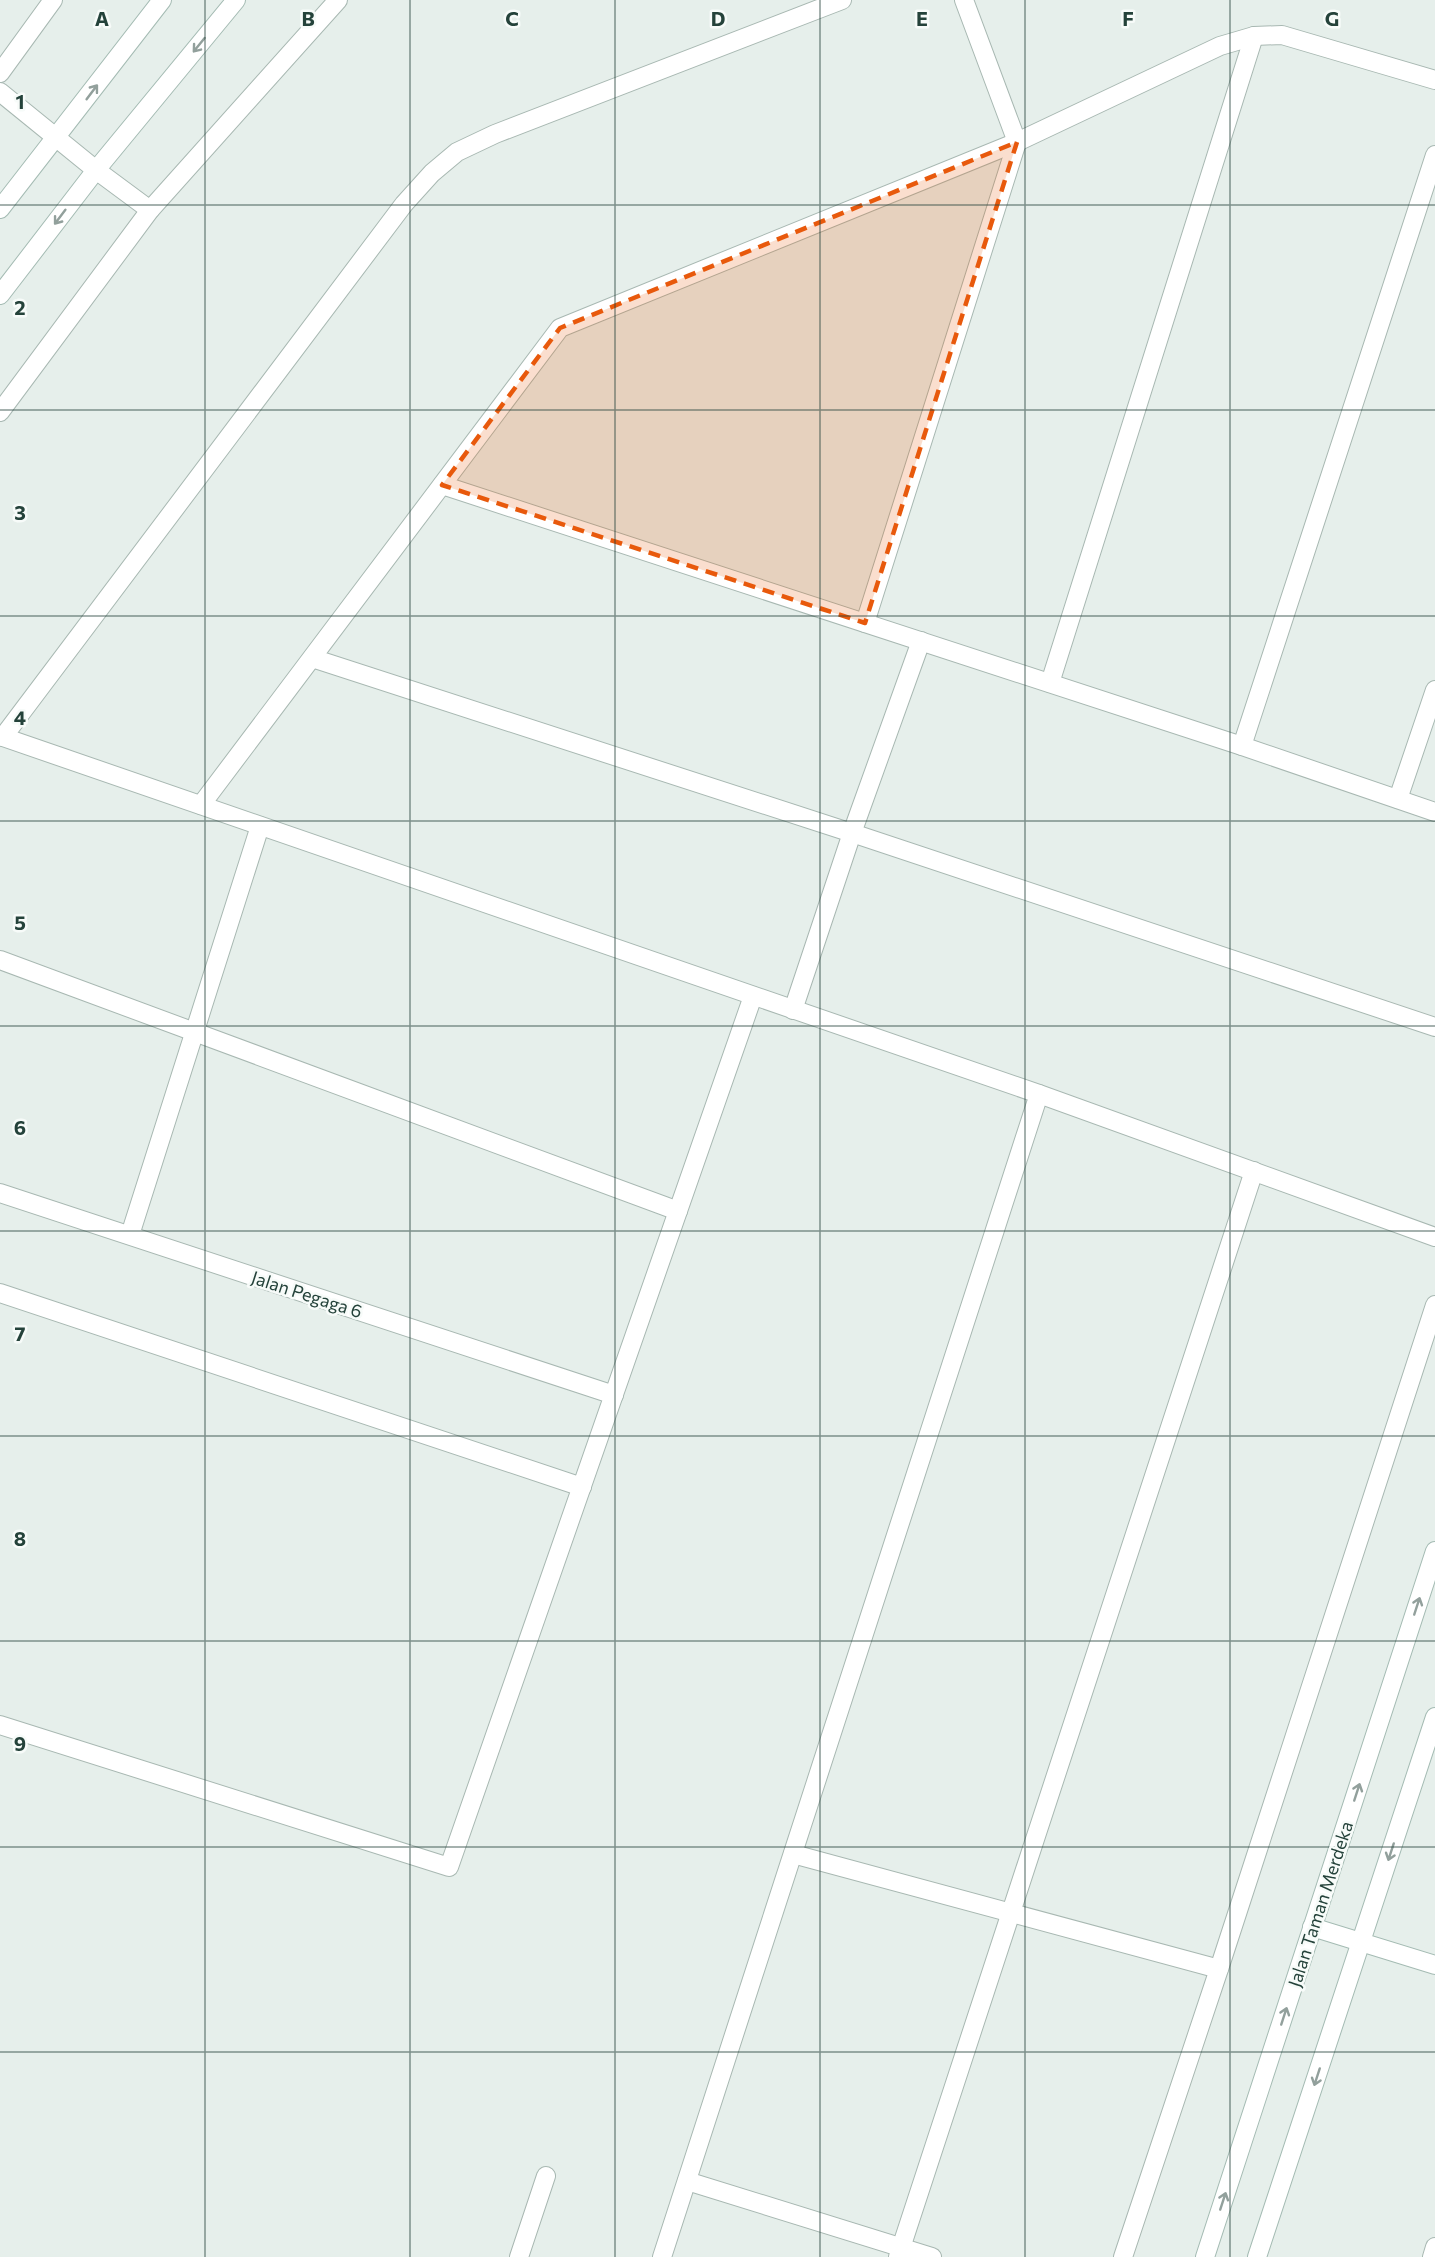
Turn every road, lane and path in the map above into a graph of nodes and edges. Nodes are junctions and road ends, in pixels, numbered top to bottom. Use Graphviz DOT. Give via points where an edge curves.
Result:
graph roads {
  1 [pos="53,0"];
  2 [pos="162,0"];
  3 [pos="236,0"];
  4 [pos="338,0"];
  5 [pos="842,0"];
  6 [pos="964,0"];
  7 [pos="1254,36"];
  8 [pos="0,73"];
  9 [pos="1435,80"];
  10 [pos="0,92"];
  11 [pos="56,139"];
  12 [pos="1017,142"];
  13 [pos="1435,155"];
  14 [pos="96,170"];
  15 [pos="0,209"];
  16 [pos="150,210"];
  17 [pos="0,295"];
  18 [pos="0,412"];
  19 [pos="442,485"];
  20 [pos="865,623"];
  21 [pos="921,641"];
  22 [pos="312,658"];
  23 [pos="1050,683"];
  24 [pos="1435,690"];
  25 [pos="2,737"];
  26 [pos="1242,746"];
  27 [pos="1398,799"];
  28 [pos="201,805"];
  29 [pos="1435,812"];
  30 [pos="260,826"];
  31 [pos="852,833"];
  32 [pos="0,960"];
  33 [pos="753,996"];
  34 [pos="793,1010"];
  35 [pos="1435,1027"];
  36 [pos="195,1032"];
  37 [pos="1039,1094"];
  38 [pos="1254,1171"];
  39 [pos="0,1193"];
  40 [pos="678,1211"];
  41 [pos="130,1235"];
  42 [pos="1435,1237"];
  43 [pos="0,1293"];
  44 [pos="1435,1305"];
  45 [pos="614,1395"];
  46 [pos="582,1487"];
  47 [pos="1435,1551"];
  48 [pos="1435,1717"];
  49 [pos="0,1725"];
  50 [pos="793,1854"];
  51 [pos="1011,1913"];
  52 [pos="1312,1927"];
  53 [pos="1361,1942"];
  54 [pos="1435,1965"];
  55 [pos="1219,1969"];
  56 [pos="546,2176"];
  57 [pos="687,2181"];
  58 [pos="1435,2247"];
  59 [pos="899,2252"];
  60 [pos="519,2257"];
  61 [pos="662,2257"];
  62 [pos="933,2257"];
  63 [pos="1123,2257"];
  64 [pos="1205,2257"];
  65 [pos="1257,2257"];
  66 [pos="1432,2257"];
  1 -- 8 [label="street"];
  11 -- 2 [label="street, one-way"];
  3 -- 14 [label="street, one-way"];
  4 -- 16 [label="street"];
  5 -- 25 [label="street" via="495,134 457,152 432,173 397,213"];
  6 -- 12 [label="street"];
  7 -- 9 [label="street" via="1282,34"];
  7 -- 12 [label="street" via="1220,46"];
  7 -- 23 [label="street"];
  10 -- 11 [label="street"];
  11 -- 14 [label="street"];
  11 -- 15 [label="street"];
  12 -- 19 [label="street" via="560,328"];
  12 -- 20 [label="street"];
  13 -- 26 [label="street"];
  14 -- 16 [label="street"];
  14 -- 17 [label="street, one-way"];
  16 -- 18 [label="street"];
  19 -- 20 [label="street"];
  19 -- 22 [label="street"];
  20 -- 21 [label="street"];
  21 -- 23 [label="street"];
  21 -- 31 [label="street"];
  22 -- 28 [label="street"];
  22 -- 31 [label="street"];
  23 -- 26 [label="street"];
  24 -- 27 [label="street"];
  25 -- 28 [label="street"];
  26 -- 27 [label="street"];
  27 -- 29 [label="street"];
  28 -- 30 [label="street"];
  30 -- 33 [label="street"];
  30 -- 36 [label="street"];
  31 -- 34 [label="street"];
  31 -- 35 [label="street"];
  32 -- 36 [label="street"];
  33 -- 34 [label="street"];
  33 -- 40 [label="street"];
  34 -- 37 [label="street"];
  36 -- 40 [label="street"];
  36 -- 41 [label="street"];
  37 -- 38 [label="street"];
  37 -- 50 [label="street"];
  38 -- 42 [label="street"];
  38 -- 51 [label="street"];
  39 -- 41 [label="street, Jalan Pegaga 6"];
  40 -- 45 [label="street"];
  41 -- 45 [label="street, Jalan Pegaga 6"];
  43 -- 46 [label="street"];
  44 -- 55 [label="street"];
  45 -- 46 [label="street"];
  46 -- 49 [label="street" via="449,1867"];
  52 -- 47 [label="street, Jalan Taman Merdeka, one-way"];
  48 -- 53 [label="street, one-way"];
  50 -- 51 [label="street"];
  50 -- 57 [label="street"];
  51 -- 55 [label="street"];
  51 -- 59 [label="street"];
  52 -- 53 [label="street"];
  64 -- 52 [label="street, Jalan Taman Merdeka, one-way"];
  53 -- 54 [label="street"];
  53 -- 65 [label="street, one-way"];
  55 -- 63 [label="street"];
  56 -- 60 [label="street"];
  57 -- 59 [label="street"];
  57 -- 61 [label="street"];
  58 -- 66 [label="street"];
  59 -- 62 [label="street"];
}
